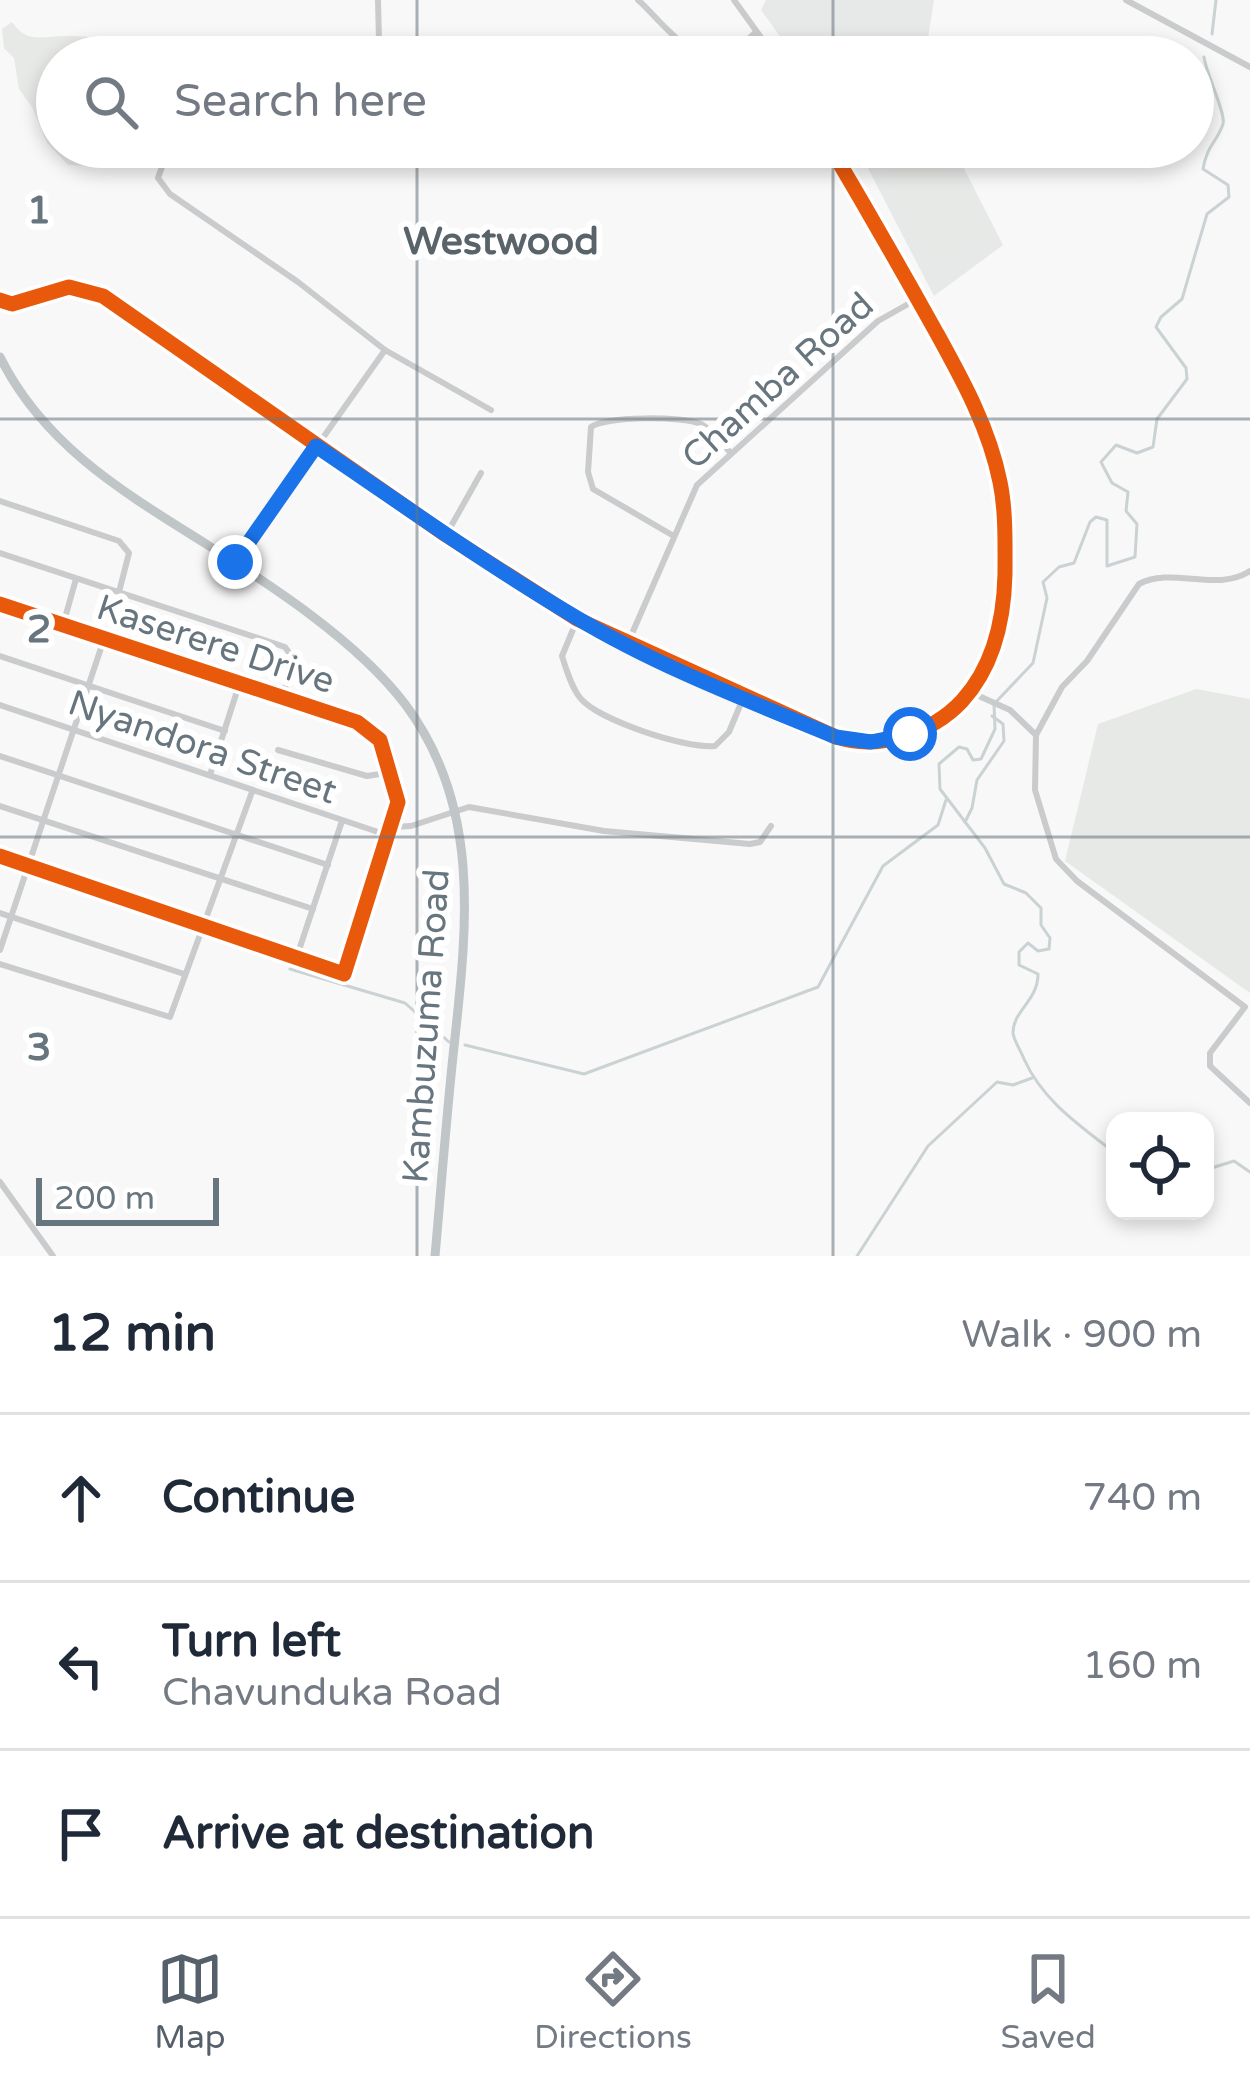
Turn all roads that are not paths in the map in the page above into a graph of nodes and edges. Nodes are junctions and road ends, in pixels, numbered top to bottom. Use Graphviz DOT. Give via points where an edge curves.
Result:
graph roads {
  1 [pos="378,0"];
  2 [pos="638,0"];
  3 [pos="734,0"];
  4 [pos="1126,0"];
  5 [pos="756,32"];
  6 [pos="379,36"];
  7 [pos="678,36"];
  8 [pos="751,36"];
  9 [pos="759,36"];
  10 [pos="1193,36"];
  11 [pos="1214,48"];
  12 [pos="1250,67"];
  13 [pos="162,168"];
  14 [pos="842,168"];
  15 [pos="918,298"];
  16 [pos="0,300"];
  17 [pos="385,350"];
  18 [pos="0,357"];
  19 [pos="491,410"];
  20 [pos="316,446"];
  21 [pos="730,452"];
  22 [pos="481,472"];
  23 [pos="0,501"];
  24 [pos="446,535"];
  25 [pos="672,535"];
  26 [pos="0,553"];
  27 [pos="235,562"];
  28 [pos="1250,571"];
  29 [pos="76,579"];
  30 [pos="119,592"];
  31 [pos="0,604"];
  32 [pos="577,619"];
  33 [pos="63,625"];
  34 [pos="104,639"];
  35 [pos="627,645"];
  36 [pos="0,656"];
  37 [pos="88,685"];
  38 [pos="239,685"];
  39 [pos="970,692"];
  40 [pos="744,696"];
  41 [pos="283,698"];
  42 [pos="0,705"];
  43 [pos="73,730"];
  44 [pos="225,731"];
  45 [pos="1036,735"];
  46 [pos="278,750"];
  47 [pos="0,756"];
  48 [pos="392,772"];
  49 [pos="58,775"];
  50 [pos="210,775"];
  51 [pos="252,792"];
  52 [pos="0,806"];
  53 [pos="457,813"];
  54 [pos="44,819"];
  55 [pos="342,821"];
  56 [pos="394,826"];
  57 [pos="771,826"];
  58 [pos="236,834"];
  59 [pos="390,836"];
  60 [pos="0,856"];
  61 [pos="28,865"];
  62 [pos="328,865"];
  63 [pos="221,880"];
  64 [pos="313,909"];
  65 [pos="0,913"];
  66 [pos="11,916"];
  67 [pos="205,926"];
  68 [pos="0,950"];
  69 [pos="297,956"];
  70 [pos="0,964"];
  71 [pos="186,975"];
  72 [pos="1250,1103"];
  73 [pos="0,1182"];
  74 [pos="3,1197"];
  75 [pos="53,1256"];
  76 [pos="435,1256"];
  1 -- 6 [label="street"];
  2 -- 7 [label="street"];
  3 -- 5 [label="street"];
  4 -- 10 [label="street"];
  5 -- 8 [label="street"];
  5 -- 9 [label="street"];
  11 -- 12 [label="street"];
  13 -- 17 [label="street" via="158,178 170,194"];
  14 -- 15 [label="street"];
  15 -- 21 [label="street, Chamba Road" via="878,321"];
  15 -- 39 [label="street" via="972,398 1002,499 1003,615"];
  16 -- 20 [label="street" via="12,304 69,287 103,296"];
  17 -- 19 [label="street"];
  17 -- 20 [label="street"];
  18 -- 27 [label="main road, Kambuzuma Road" via="68,450"];
  20 -- 24 [label="street"];
  20 -- 27 [label="street"];
  21 -- 25 [label="street, Chamba Road" via="693,490"];
  21 -- 25 [label="street" via="692,422 604,420 591,427 593,489"];
  22 -- 24 [label="street"];
  23 -- 30 [label="street" via="119,541 129,554"];
  24 -- 32 [label="street"];
  25 -- 35 [label="street, Chamba Road"];
  26 -- 29 [label="street"];
  27 -- 53 [label="main road, Kambuzuma Road" via="343,642 395,692 440,766"];
  28 -- 45 [label="street" via="1225,580 1143,581 1062,687"];
  29 -- 30 [label="street"];
  29 -- 33 [label="street"];
  30 -- 41 [label="street" via="288,649"];
  31 -- 33 [label="street, Kaserere Drive"];
  32 -- 35 [label="street"];
  32 -- 40 [label="street" via="562,656 580,698 593,707 671,742 709,747 724,739"];
  33 -- 34 [label="street, Kaserere Drive"];
  34 -- 37 [label="street"];
  34 -- 38 [label="street, Kaserere Drive"];
  35 -- 40 [label="street"];
  36 -- 37 [label="street"];
  37 -- 43 [label="street"];
  37 -- 44 [label="street"];
  38 -- 41 [label="street, Kaserere Drive"];
  38 -- 44 [label="street"];
  39 -- 40 [label="street" via="926,727 871,742 836,737"];
  39 -- 45 [label="street" via="999,703"];
  41 -- 48 [label="street, Kaserere Drive" via="366,727"];
  42 -- 43 [label="street, Nyandora Street"];
  43 -- 49 [label="street"];
  43 -- 50 [label="street, Nyandora Street"];
  44 -- 50 [label="street"];
  45 -- 72 [label="street" via="1035,790 1056,859 1245,1007 1210,1053 1210,1066"];
  46 -- 48 [label="street" via="357,774"];
  47 -- 49 [label="street"];
  48 -- 56 [label="street"];
  49 -- 54 [label="street"];
  49 -- 58 [label="street"];
  50 -- 51 [label="street, Nyandora Street"];
  51 -- 55 [label="street, Nyandora Street"];
  51 -- 58 [label="street"];
  52 -- 54 [label="street"];
  53 -- 56 [label="street"];
  53 -- 57 [label="street" via="484,808 604,831 750,844"];
  53 -- 76 [label="main road, Kambuzuma Road" via="466,909"];
  54 -- 61 [label="street"];
  54 -- 63 [label="street"];
  55 -- 59 [label="street, Nyandora Street"];
  55 -- 62 [label="street"];
  56 -- 59 [label="street"];
  58 -- 62 [label="street"];
  58 -- 63 [label="street"];
  59 -- 69 [label="street" via="344,974"];
  60 -- 61 [label="street"];
  61 -- 66 [label="street"];
  61 -- 67 [label="street"];
  62 -- 64 [label="street"];
  63 -- 64 [label="street"];
  63 -- 67 [label="street"];
  64 -- 69 [label="street"];
  65 -- 66 [label="street"];
  66 -- 68 [label="street"];
  66 -- 71 [label="street"];
  67 -- 69 [label="street"];
  67 -- 71 [label="street"];
  70 -- 71 [label="street" via="163,1018 173,1015"];
  73 -- 74 [label="street"];
  74 -- 75 [label="street"];
}
